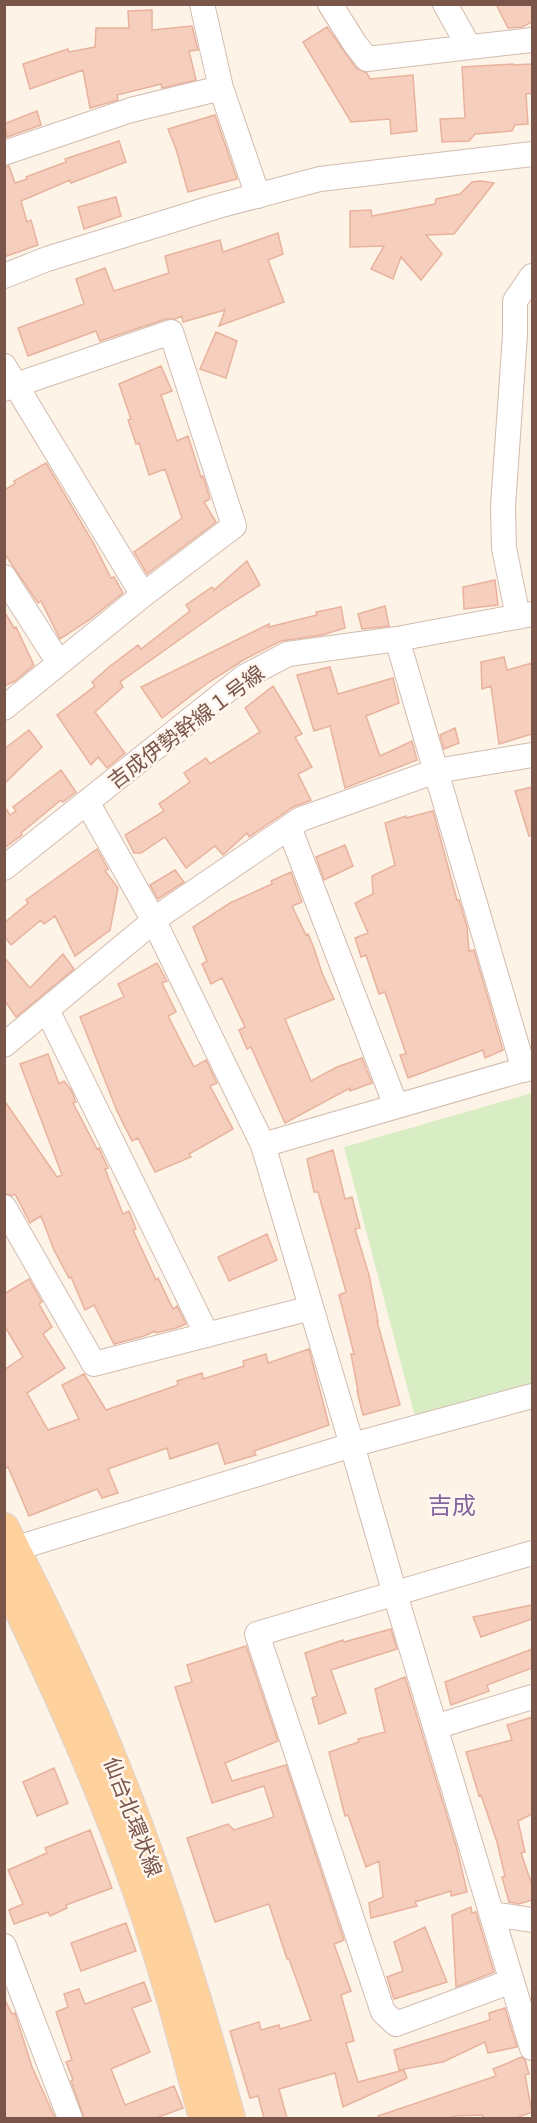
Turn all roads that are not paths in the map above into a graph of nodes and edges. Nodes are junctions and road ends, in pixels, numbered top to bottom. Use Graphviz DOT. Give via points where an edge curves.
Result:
graph roads {
  1 [pos="202,4"];
  2 [pos="330,4"];
  3 [pos="445,4"];
  4 [pos="532,40"];
  5 [pos="469,47"];
  6 [pos="221,88"];
  7 [pos="4,153"];
  8 [pos="532,154"];
  9 [pos="258,196"];
  10 [pos="4,276"];
  11 [pos="532,276"];
  12 [pos="8,380"];
  13 [pos="4,577"];
  14 [pos="143,595"];
  15 [pos="525,616"];
  16 [pos="397,639"];
  17 [pos="59,663"];
  18 [pos="4,708"];
  19 [pos="532,755"];
  20 [pos="436,771"];
  21 [pos="87,802"];
  22 [pos="289,827"];
  23 [pos="4,868"];
  24 [pos="154,921"];
  25 [pos="47,1010"];
  26 [pos="4,1045"];
  27 [pos="528,1069"];
  28 [pos="396,1106"];
  29 [pos="263,1145"];
  30 [pos="4,1207"];
  31 [pos="311,1308"];
  32 [pos="207,1335"];
  33 [pos="532,1396"];
  34 [pos="352,1444"];
  35 [pos="8,1543"];
  36 [pos="532,1553"];
  37 [pos="4,1577"];
  38 [pos="394,1594"];
  39 [pos="532,1697"];
  40 [pos="435,1727"];
  41 [pos="492,1914"];
  42 [pos="532,1920"];
  43 [pos="4,1946"];
  44 [pos="512,1981"];
  45 [pos="532,2048"];
  46 [pos="70,2118"];
  47 [pos="204,2118"];
  48 [pos="230,2118"];
  1 -- 6 [label="street"];
  2 -- 5 [label="street" via="367,59"];
  3 -- 5 [label="street"];
  4 -- 5 [label="street"];
  6 -- 7 [label="street" via="131,110"];
  6 -- 9 [label="street"];
  8 -- 9 [label="street" via="320,179"];
  9 -- 10 [label="street" via="47,259"];
  11 -- 15 [label="street" via="515,301 503,506 504,548"];
  12 -- 14 [label="street"];
  12 -- 14 [label="street" via="171,332 234,526"];
  13 -- 17 [label="street"];
  14 -- 17 [label="street"];
  15 -- 16 [label="street, 吉成伊勢幹線１号線"];
  16 -- 20 [label="street"];
  16 -- 21 [label="street, 吉成伊勢幹線１号線" via="288,654 244,677"];
  17 -- 18 [label="street"];
  19 -- 20 [label="street"];
  20 -- 22 [label="street" via="301,819"];
  20 -- 27 [label="street"];
  21 -- 23 [label="street, 吉成伊勢幹線１号線"];
  21 -- 24 [label="street"];
  22 -- 24 [label="street"];
  22 -- 28 [label="street"];
  24 -- 25 [label="street"];
  24 -- 29 [label="street"];
  25 -- 26 [label="street"];
  25 -- 32 [label="street"];
  27 -- 28 [label="street"];
  28 -- 29 [label="street"];
  29 -- 31 [label="street"];
  30 -- 32 [label="street" via="94,1364"];
  31 -- 32 [label="street"];
  31 -- 34 [label="street"];
  33 -- 34 [label="street"];
  34 -- 35 [label="street"];
  34 -- 38 [label="street"];
  35 -- 48 [label="main road, 仙台北環状線" via="98,1726 148,1853 191,1980"];
  36 -- 38 [label="street"];
  37 -- 47 [label="main road, 仙台北環状線" via="85,1754 138,1891"];
  38 -- 40 [label="street"];
  38 -- 44 [label="street" via="257,1634 383,2012 396,2024"];
  39 -- 40 [label="street"];
  40 -- 41 [label="street"];
  41 -- 42 [label="street"];
  41 -- 44 [label="street"];
  43 -- 46 [label="street"];
  44 -- 45 [label="street"];
}
